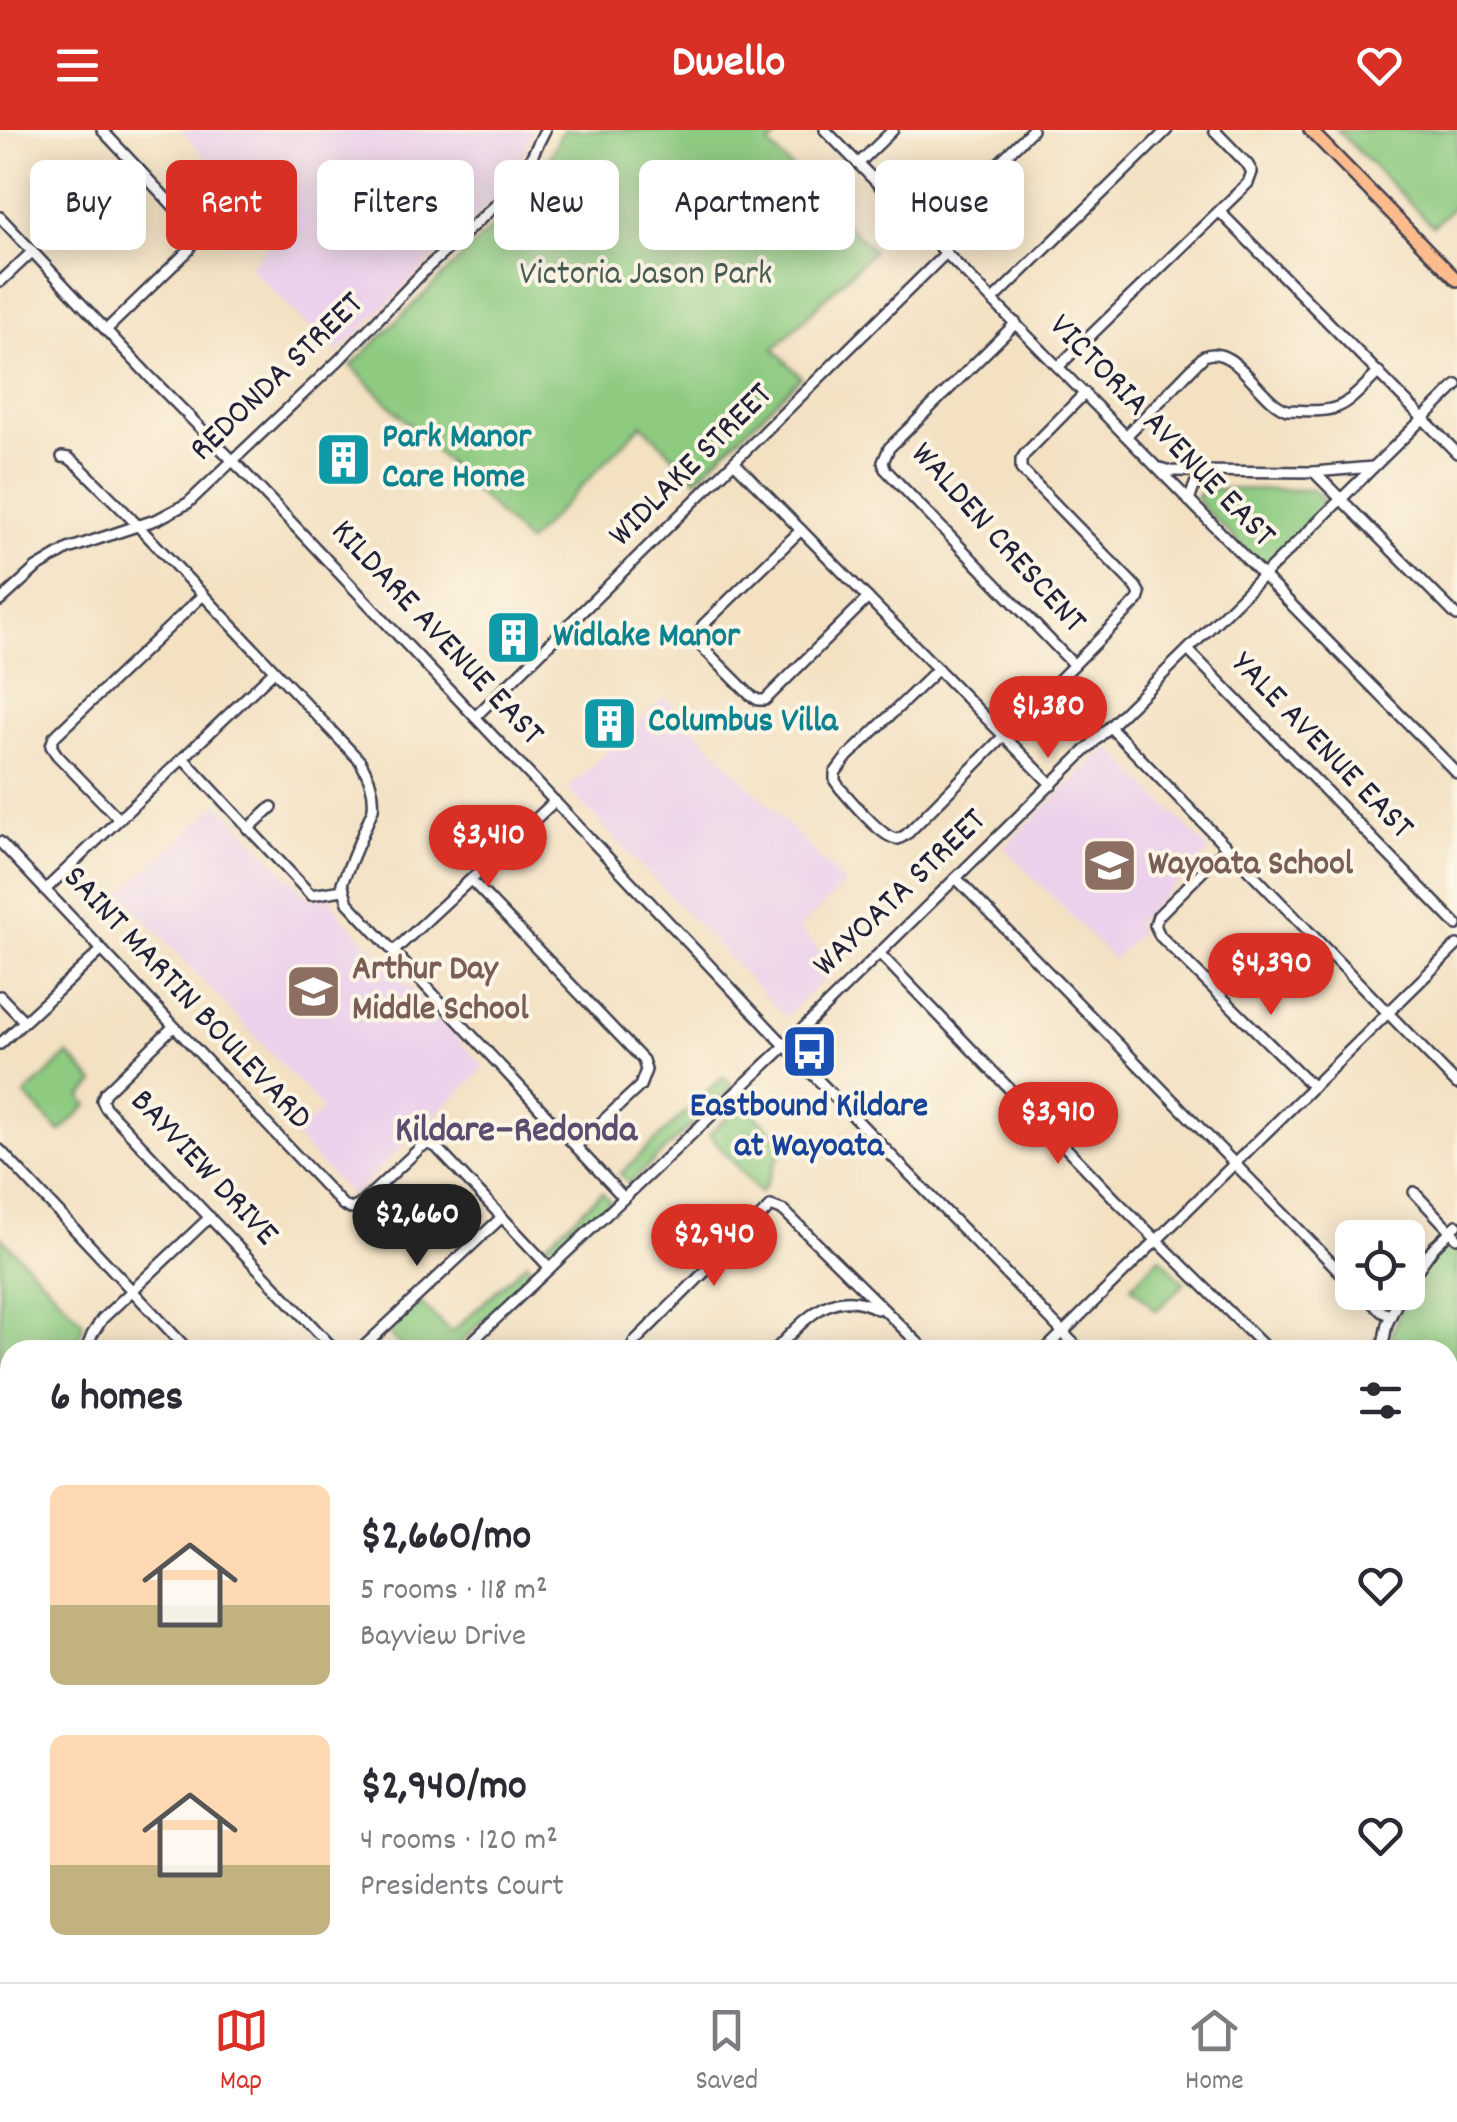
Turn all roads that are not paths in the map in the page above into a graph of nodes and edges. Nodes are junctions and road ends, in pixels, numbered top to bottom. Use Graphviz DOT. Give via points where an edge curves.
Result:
graph roads {
  1 [pos="102,130"];
  2 [pos="545,130"];
  3 [pos="826,130"];
  4 [pos="893,130"];
  5 [pos="1032,130"];
  6 [pos="1167,130"];
  7 [pos="1214,130"];
  8 [pos="1310,130"];
  9 [pos="1002,160"];
  10 [pos="858,164"];
  11 [pos="875,181"];
  12 [pos="1220,212"];
  13 [pos="0,216"];
  14 [pos="943,250"];
  15 [pos="33,251"];
  16 [pos="946,253"];
  17 [pos="1457,280"];
  18 [pos="0,282"];
  19 [pos="994,300"];
  20 [pos="1016,323"];
  21 [pos="106,330"];
  22 [pos="1058,366"];
  23 [pos="1379,372"];
  24 [pos="1457,386"];
  25 [pos="1085,394"];
  26 [pos="1424,418"];
  27 [pos="1127,435"];
  28 [pos="1457,453"];
  29 [pos="62,457"];
  30 [pos="233,461"];
  31 [pos="735,463"];
  32 [pos="1375,466"];
  33 [pos="1157,468"];
  34 [pos="1207,471"];
  35 [pos="1314,472"];
  36 [pos="1342,499"];
  37 [pos="1189,501"];
  38 [pos="138,525"];
  39 [pos="801,530"];
  40 [pos="1262,576"];
  41 [pos="203,595"];
  42 [pos="868,598"];
  43 [pos="0,601"];
  44 [pos="1457,616"];
  45 [pos="1188,650"];
  46 [pos="1074,665"];
  47 [pos="938,669"];
  48 [pos="274,671"];
  49 [pos="475,717"];
  50 [pos="1110,727"];
  51 [pos="1004,736"];
  52 [pos="183,758"];
  53 [pos="1457,773"];
  54 [pos="1052,784"];
  55 [pos="555,800"];
  56 [pos="272,807"];
  57 [pos="119,820"];
  58 [pos="248,829"];
  59 [pos="0,842"];
  60 [pos="1228,848"];
  61 [pos="956,878"];
  62 [pos="471,880"];
  63 [pos="45,890"];
  64 [pos="342,890"];
  65 [pos="1457,925"];
  66 [pos="1457,945"];
  67 [pos="102,950"];
  68 [pos="394,952"];
  69 [pos="880,954"];
  70 [pos="0,996"];
  71 [pos="1388,1012"];
  72 [pos="24,1022"];
  73 [pos="174,1026"];
  74 [pos="0,1044"];
  75 [pos="785,1046"];
  76 [pos="1457,1084"];
  77 [pos="1313,1087"];
  78 [pos="576,1146"];
  79 [pos="0,1150"];
  80 [pos="1234,1164"];
  81 [pos="1414,1192"];
  82 [pos="624,1198"];
  83 [pos="210,1217"];
  84 [pos="502,1217"];
  85 [pos="1455,1231"];
  86 [pos="1158,1240"];
  87 [pos="1425,1259"];
  88 [pos="1335,1267"];
  89 [pos="550,1268"];
  90 [pos="132,1291"];
  91 [pos="1380,1310"];
  92 [pos="1393,1310"];
  93 [pos="1390,1315"];
  94 [pos="889,1316"];
  95 [pos="1062,1332"];
  96 [pos="91,1340"];
  97 [pos="179,1340"];
  98 [pos="326,1340"];
  99 [pos="371,1340"];
  100 [pos="482,1340"];
  101 [pos="636,1340"];
  102 [pos="785,1340"];
  103 [pos="914,1340"];
  104 [pos="1054,1340"];
  105 [pos="1070,1340"];
  106 [pos="1258,1340"];
  107 [pos="1384,1340"];
  1 -- 21 [label="street" via="196,234 189,250"];
  2 -- 30 [label="street, REDONDA STREET" via="510,190"];
  3 -- 10 [label="street, VICTORIA AVENUE EAST"];
  4 -- 10 [label="street"];
  5 -- 9 [label="street"];
  6 -- 19 [label="street"];
  7 -- 12 [label="street" via="1252,172"];
  8 -- 17 [label="main road"];
  10 -- 11 [label="street, VICTORIA AVENUE EAST"];
  12 -- 22 [label="street"];
  12 -- 23 [label="street"];
  13 -- 15 [label="street, KILDARE AVENUE EAST"];
  14 -- 16 [label="street, VICTORIA AVENUE EAST"];
  15 -- 18 [label="street"];
  15 -- 21 [label="street, KILDARE AVENUE EAST"];
  16 -- 19 [label="street, VICTORIA AVENUE EAST"];
  16 -- 31 [label="street, WIDLAKE STREET"];
  19 -- 20 [label="street, VICTORIA AVENUE EAST"];
  20 -- 22 [label="street, VICTORIA AVENUE EAST"];
  20 -- 46 [label="street, WALDEN CRESCENT" via="889,448 883,462"];
  21 -- 30 [label="street, KILDARE AVENUE EAST"];
  22 -- 25 [label="street, VICTORIA AVENUE EAST"];
  23 -- 26 [label="street"];
  23 -- 27 [label="street" via="1339,409 1288,410 1231,360 1210,353"];
  24 -- 26 [label="street, WAYOATA STREET"];
  25 -- 27 [label="street, VICTORIA AVENUE EAST"];
  25 -- 46 [label="street" via="1024,454 1021,468 1140,594"];
  26 -- 28 [label="street"];
  26 -- 32 [label="street, WAYOATA STREET"];
  27 -- 33 [label="street, VICTORIA AVENUE EAST"];
  29 -- 38 [label="street"];
  30 -- 38 [label="street, REDONDA STREET" via="188,503"];
  30 -- 49 [label="street, KILDARE AVENUE EAST"];
  31 -- 39 [label="street"];
  31 -- 49 [label="street, WIDLAKE STREET"];
  32 -- 35 [label="street"];
  32 -- 36 [label="street, WAYOATA STREET"];
  33 -- 34 [label="street"];
  33 -- 37 [label="street, VICTORIA AVENUE EAST"];
  34 -- 35 [label="street"];
  34 -- 37 [label="street"];
  35 -- 36 [label="street"];
  36 -- 40 [label="street, WAYOATA STREET"];
  36 -- 44 [label="street"];
  37 -- 40 [label="street, VICTORIA AVENUE EAST"];
  38 -- 41 [label="street"];
  38 -- 43 [label="street, REDONDA STREET" via="68,549"];
  39 -- 42 [label="street"];
  39 -- 42 [label="street" via="703,625 700,644 750,694 765,700"];
  40 -- 45 [label="street, WAYOATA STREET"];
  40 -- 53 [label="street, VICTORIA AVENUE EAST"];
  41 -- 48 [label="street"];
  41 -- 57 [label="street" via="54,737 56,755"];
  42 -- 47 [label="street"];
  45 -- 50 [label="street, WAYOATA STREET"];
  45 -- 65 [label="street, YALE AVENUE EAST"];
  46 -- 51 [label="street"];
  47 -- 51 [label="street"];
  47 -- 51 [label="street" via="835,773 835,782 881,830 892,838 906,835"];
  48 -- 52 [label="street"];
  48 -- 64 [label="street" via="360,761 373,788 373,809"];
  49 -- 55 [label="street, KILDARE AVENUE EAST"];
  50 -- 54 [label="street, WAYOATA STREET"];
  50 -- 60 [label="street"];
  51 -- 54 [label="street"];
  52 -- 57 [label="street"];
  52 -- 58 [label="street"];
  54 -- 61 [label="street, WAYOATA STREET"];
  55 -- 62 [label="street"];
  55 -- 75 [label="street, KILDARE AVENUE EAST"];
  56 -- 58 [label="street"];
  57 -- 63 [label="street"];
  58 -- 64 [label="street" via="311,895"];
  59 -- 63 [label="street, SAINT MARTIN BOULEVARD"];
  60 -- 71 [label="street"];
  60 -- 77 [label="street" via="1155,925"];
  61 -- 69 [label="street, WAYOATA STREET"];
  61 -- 80 [label="street"];
  62 -- 68 [label="street"];
  62 -- 78 [label="street" via="646,1070 640,1086"];
  63 -- 67 [label="street, SAINT MARTIN BOULEVARD"];
  64 -- 68 [label="street"];
  66 -- 71 [label="street"];
  67 -- 72 [label="street"];
  67 -- 73 [label="street, SAINT MARTIN BOULEVARD"];
  68 -- 78 [label="street"];
  69 -- 75 [label="street, WAYOATA STREET"];
  69 -- 86 [label="street"];
  70 -- 72 [label="street"];
  71 -- 76 [label="street"];
  71 -- 77 [label="street"];
  72 -- 74 [label="street"];
  73 -- 83 [label="street, BAYVIEW DRIVE" via="102,1100"];
  73 -- 84 [label="street, SAINT MARTIN BOULEVARD" via="343,1205 358,1206 428,1144"];
  75 -- 82 [label="street, WAYOATA STREET"];
  75 -- 95 [label="street, KILDARE AVENUE EAST"];
  77 -- 80 [label="street"];
  78 -- 82 [label="street"];
  79 -- 90 [label="street"];
  80 -- 86 [label="street"];
  80 -- 88 [label="street"];
  81 -- 85 [label="street"];
  82 -- 89 [label="street, WAYOATA STREET"];
  83 -- 90 [label="street"];
  83 -- 98 [label="street, BAYVIEW DRIVE"];
  84 -- 89 [label="street, SAINT MARTIN BOULEVARD"];
  84 -- 99 [label="street"];
  85 -- 87 [label="street"];
  86 -- 95 [label="street"];
  86 -- 106 [label="street"];
  89 -- 100 [label="street, WAYOATA STREET"];
  90 -- 96 [label="street" via="102,1319"];
  90 -- 97 [label="street"];
  91 -- 93 [label="street"];
  92 -- 93 [label="street"];
  93 -- 107 [label="street"];
  94 -- 101 [label="street" via="784,1211 771,1206"];
  94 -- 102 [label="street" via="848,1299 808,1317"];
  94 -- 103 [label="street"];
  95 -- 104 [label="street"];
  95 -- 105 [label="street, KILDARE AVENUE EAST"];
}
